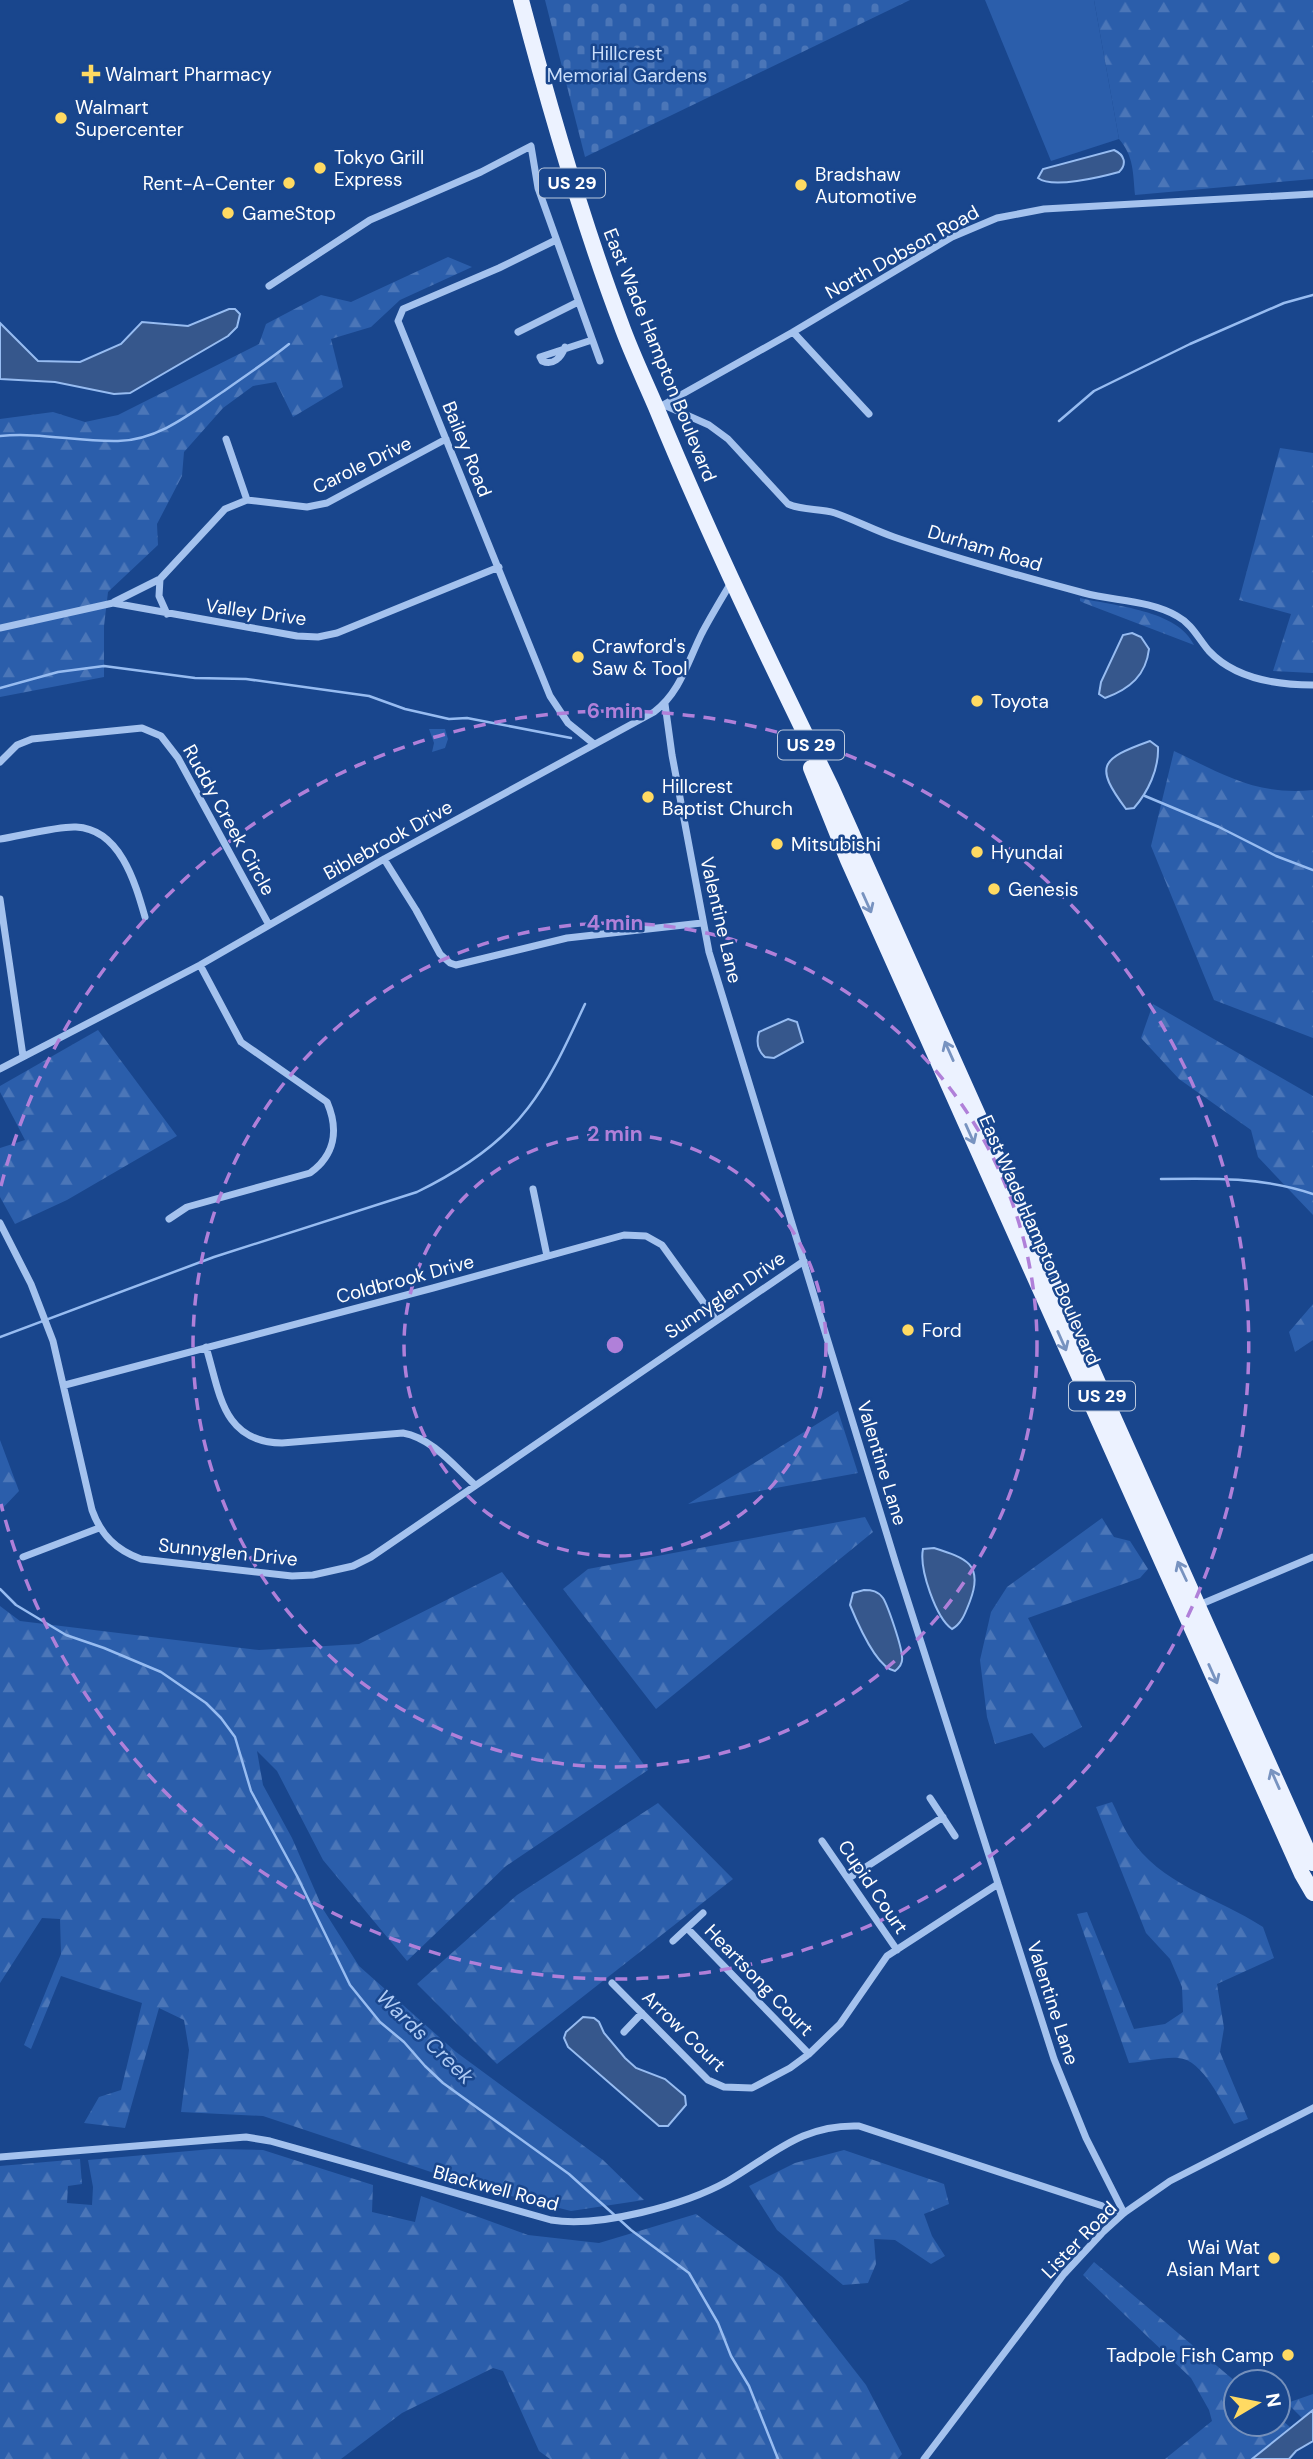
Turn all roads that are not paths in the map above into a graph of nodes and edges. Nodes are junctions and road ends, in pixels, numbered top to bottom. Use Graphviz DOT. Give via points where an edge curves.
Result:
graph roads {
  1 [pos="521,0"];
  2 [pos="1313,194"];
  3 [pos="556,240"];
  4 [pos="269,286"];
  5 [pos="578,302"];
  6 [pos="518,332"];
  7 [pos="793,332"];
  8 [pos="592,340"];
  9 [pos="565,347"];
  10 [pos="600,361"];
  11 [pos="660,405"];
  12 [pos="869,414"];
  13 [pos="226,439"];
  14 [pos="446,439"];
  15 [pos="247,500"];
  16 [pos="499,567"];
  17 [pos="160,579"];
  18 [pos="732,580"];
  19 [pos="113,603"];
  20 [pos="167,614"];
  21 [pos="0,628"];
  22 [pos="1313,685"];
  23 [pos="665,704"];
  24 [pos="594,744"];
  25 [pos="0,762"];
  26 [pos="0,839"];
  27 [pos="384,859"];
  28 [pos="0,899"];
  29 [pos="145,917"];
  30 [pos="702,923"];
  31 [pos="269,925"];
  32 [pos="200,965"];
  33 [pos="23,1056"];
  34 [pos="0,1069"];
  35 [pos="533,1189"];
  36 [pos="169,1219"];
  37 [pos="0,1223"];
  38 [pos="547,1256"];
  39 [pos="804,1261"];
  40 [pos="716,1320"];
  41 [pos="206,1347"];
  42 [pos="65,1385"];
  43 [pos="475,1485"];
  44 [pos="99,1528"];
  45 [pos="23,1557"];
  46 [pos="1313,1557"];
  47 [pos="1192,1609"];
  48 [pos="930,1798"];
  49 [pos="1280,1808"];
  50 [pos="943,1816"];
  51 [pos="955,1836"];
  52 [pos="822,1841"];
  53 [pos="1313,1863"];
  54 [pos="849,1878"];
  55 [pos="998,1884"];
  56 [pos="1313,1893"];
  57 [pos="703,1913"];
  58 [pos="687,1928"];
  59 [pos="673,1941"];
  60 [pos="897,1951"];
  61 [pos="612,1983"];
  62 [pos="642,2014"];
  63 [pos="624,2032"];
  64 [pos="809,2054"];
  65 [pos="1313,2108"];
  66 [pos="0,2157"];
  67 [pos="1124,2213"];
  68 [pos="924,2459"];
  1 -- 11 [label="main road, East Wade Hampton Boulevard / US 29" via="587,230 622,326"];
  2 -- 7 [label="street, North Dobson Road" via="1082,206 1008,215 952,237"];
  3 -- 4 [label="street" via="538,188 531,146 481,173 370,220"];
  3 -- 5 [label="street"];
  3 -- 14 [label="street, Bailey Road" via="400,313 400,326"];
  5 -- 6 [label="street"];
  5 -- 8 [label="street"];
  7 -- 11 [label="street, North Dobson Road"];
  7 -- 12 [label="street"];
  8 -- 9 [label="street"];
  8 -- 10 [label="street"];
  11 -- 18 [label="main road, East Wade Hampton Boulevard / US 29"];
  11 -- 22 [label="street, Durham Road" via="709,425 728,439 782,499 796,508 836,513 996,569 1160,609 1191,626 1227,664 1266,681"];
  13 -- 15 [label="street"];
  14 -- 15 [label="street, Carole Drive" via="327,503 307,507"];
  14 -- 16 [label="street, Bailey Road"];
  15 -- 17 [label="street" via="219,514"];
  16 -- 20 [label="street, Valley Drive" via="327,635 297,636"];
  16 -- 24 [label="street, Bailey Road" via="557,710"];
  17 -- 19 [label="street"];
  17 -- 20 [label="street" via="159,596"];
  18 -- 23 [label="street, Biblebrook Drive"];
  18 -- 47 [label="main road, East Wade Hampton Boulevard / US 29"];
  19 -- 20 [label="street, Valley Drive"];
  19 -- 21 [label="street, Valley Drive"];
  23 -- 24 [label="street, Biblebrook Drive"];
  23 -- 30 [label="street, Valentine Lane"];
  24 -- 27 [label="street, Biblebrook Drive"];
  25 -- 31 [label="street, Ruddy Creek Circle" via="17,745 32,739 142,728 155,732 178,758"];
  26 -- 29 [label="street" via="76,827 92,831 119,852"];
  27 -- 30 [label="street" via="440,954 456,965 568,938"];
  27 -- 31 [label="street, Biblebrook Drive"];
  28 -- 33 [label="street"];
  30 -- 39 [label="street, Valentine Lane"];
  31 -- 32 [label="street, Biblebrook Drive"];
  32 -- 33 [label="street, Biblebrook Drive"];
  32 -- 36 [label="street" via="241,1041 327,1102 334,1137 328,1157 310,1173 187,1207"];
  33 -- 34 [label="street, Biblebrook Drive"];
  35 -- 38 [label="street"];
  37 -- 42 [label="street" via="43,1312"];
  38 -- 40 [label="street, Coldbrook Drive" via="624,1235 646,1236 662,1245"];
  38 -- 41 [label="street, Coldbrook Drive"];
  39 -- 40 [label="street, Sunnyglen Drive"];
  39 -- 55 [label="street, Valentine Lane"];
  40 -- 43 [label="street, Sunnyglen Drive"];
  41 -- 42 [label="street, Coldbrook Drive"];
  41 -- 43 [label="street" via="225,1410 245,1434 282,1443 413,1435 430,1444"];
  42 -- 44 [label="street"];
  43 -- 44 [label="street, Sunnyglen Drive" via="371,1557 313,1575 141,1559 117,1547"];
  44 -- 45 [label="street"];
  46 -- 47 [label="street"];
  47 -- 49 [label="main road, East Wade Hampton Boulevard / US 29"];
  48 -- 50 [label="street"];
  49 -- 53 [label="main road, East Wade Hampton Boulevard / US 29"];
  49 -- 56 [label="main road, East Wade Hampton Boulevard / US 29"];
  50 -- 51 [label="street"];
  50 -- 54 [label="street"];
  52 -- 54 [label="street, Cupid Court"];
  54 -- 60 [label="street, Cupid Court"];
  55 -- 60 [label="street, Arrow Court"];
  55 -- 67 [label="street, Valentine Lane" via="1065,2089"];
  57 -- 58 [label="street"];
  58 -- 59 [label="street"];
  58 -- 64 [label="street, Heartsong Court"];
  60 -- 64 [label="street, Arrow Court" via="887,1956 840,2024"];
  61 -- 62 [label="street, Arrow Court"];
  62 -- 63 [label="street"];
  62 -- 64 [label="street, Arrow Court" via="708,2080 724,2087 752,2088"];
  65 -- 67 [label="street, Lister Road" via="1194,2167"];
  66 -- 67 [label="street, Blackwell Road" via="246,2137 551,2220 579,2223 694,2197 797,2138 838,2126 869,2128"];
  67 -- 68 [label="street, Lister Road" via="1064,2274"];
}
